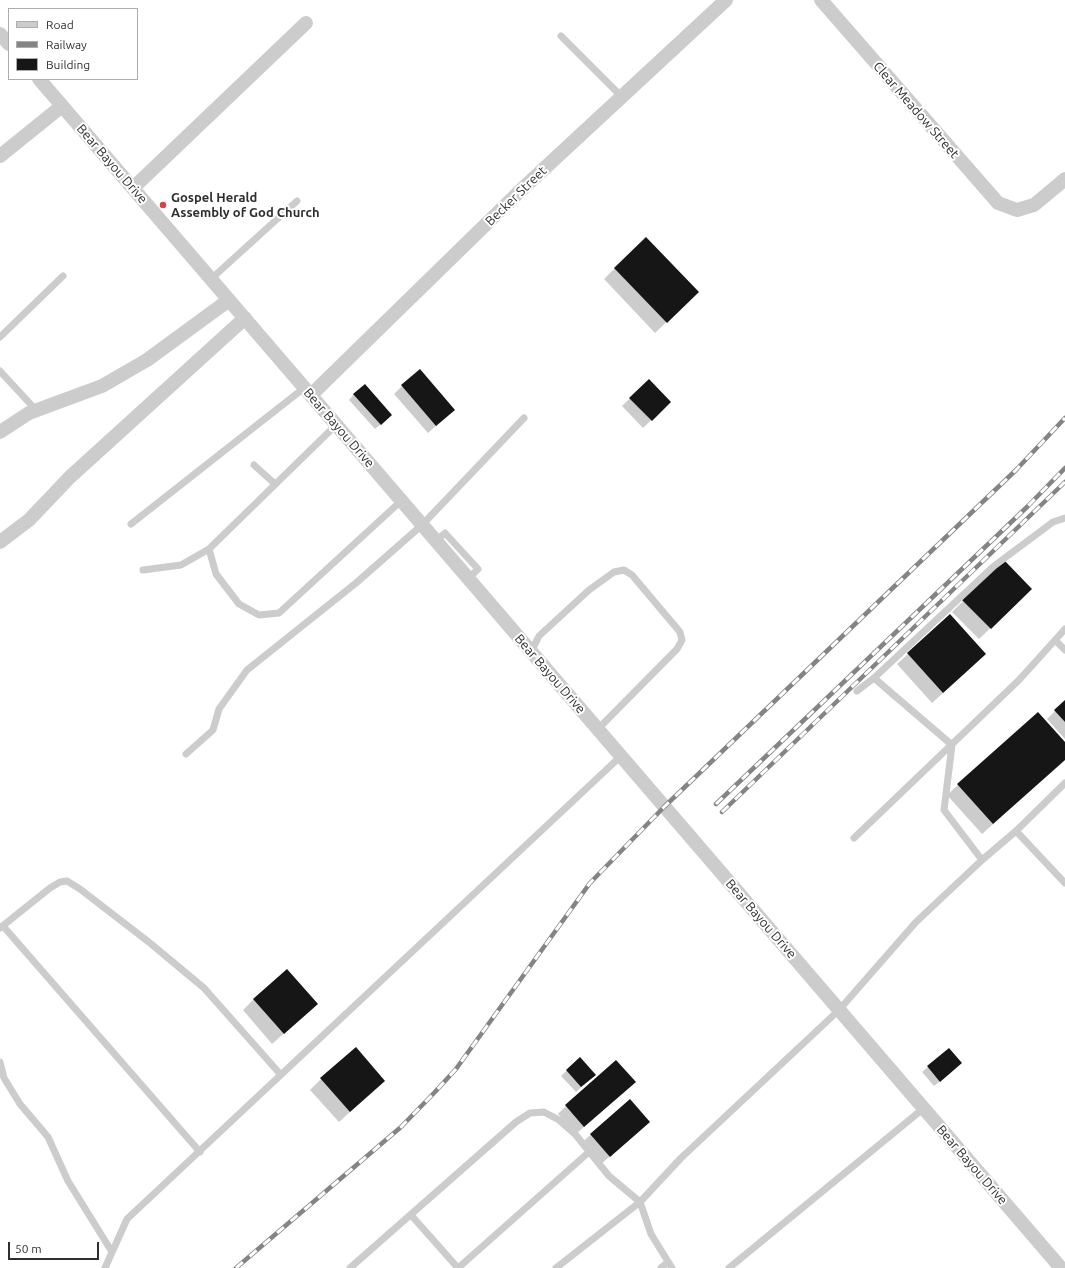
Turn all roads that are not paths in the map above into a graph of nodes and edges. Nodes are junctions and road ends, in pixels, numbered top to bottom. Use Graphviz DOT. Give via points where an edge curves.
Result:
graph roads {
  1 [pos="726,0"];
  2 [pos="821,0"];
  3 [pos="306,23"];
  4 [pos="0,34"];
  5 [pos="561,36"];
  6 [pos="8,43"];
  7 [pos="40,80"];
  8 [pos="622,97"];
  9 [pos="62,106"];
  10 [pos="0,156"];
  11 [pos="1065,179"];
  12 [pos="133,188"];
  13 [pos="297,201"];
  14 [pos="63,276"];
  15 [pos="210,278"];
  16 [pos="229,300"];
  17 [pos="244,318"];
  18 [pos="0,337"];
  19 [pos="0,371"];
  20 [pos="307,391"];
  21 [pos="36,410"];
  22 [pos="524,418"];
  23 [pos="336,425"];
  24 [pos="0,432"];
  25 [pos="254,465"];
  26 [pos="275,484"];
  27 [pos="401,501"];
  28 [pos="1065,518"];
  29 [pos="131,524"];
  30 [pos="422,525"];
  31 [pos="0,542"];
  32 [pos="209,550"];
  33 [pos="143,570"];
  34 [pos="1065,629"];
  35 [pos="1054,640"];
  36 [pos="1065,650"];
  37 [pos="531,652"];
  38 [pos="874,678"];
  39 [pos="857,691"];
  40 [pos="598,729"];
  41 [pos="952,745"];
  42 [pos="186,754"];
  43 [pos="621,756"];
  44 [pos="1065,783"];
  45 [pos="1016,831"];
  46 [pos="854,838"];
  47 [pos="982,860"];
  48 [pos="1065,883"];
  49 [pos="1,927"];
  50 [pos="839,1010"];
  51 [pos="0,1062"];
  52 [pos="281,1075"];
  53 [pos="924,1108"];
  54 [pos="200,1152"];
  55 [pos="589,1152"];
  56 [pos="640,1202"];
  57 [pos="411,1215"];
  58 [pos="112,1252"];
  59 [pos="670,1265"];
  60 [pos="105,1268"];
  61 [pos="350,1268"];
  62 [pos="458,1268"];
  63 [pos="556,1268"];
  64 [pos="661,1268"];
  65 [pos="729,1268"];
  66 [pos="1061,1268"];
  1 -- 8 [label="street, Becker Street"];
  2 -- 11 [label="street, Clear Meadow Street" via="998,203 1017,210 1034,205"];
  3 -- 12 [label="street"];
  4 -- 6 [label="street"];
  5 -- 8 [label="lane"];
  7 -- 9 [label="street, Bear Bayou Drive"];
  8 -- 20 [label="street, Becker Street"];
  9 -- 10 [label="street"];
  9 -- 12 [label="street, Bear Bayou Drive"];
  12 -- 15 [label="street, Bear Bayou Drive"];
  13 -- 15 [label="lane"];
  14 -- 18 [label="lane"];
  15 -- 16 [label="street, Bear Bayou Drive"];
  16 -- 17 [label="street, Bear Bayou Drive"];
  16 -- 21 [label="street" via="147,360 115,379"];
  17 -- 20 [label="street, Bear Bayou Drive"];
  17 -- 31 [label="street" via="70,477 29,520"];
  19 -- 21 [label="lane"];
  20 -- 23 [label="street, Bear Bayou Drive"];
  20 -- 29 [label="lane"];
  21 -- 24 [label="street"];
  22 -- 30 [label="lane"];
  23 -- 26 [label="lane"];
  23 -- 27 [label="street, Bear Bayou Drive"];
  25 -- 26 [label="lane"];
  26 -- 32 [label="lane"];
  27 -- 30 [label="street, Bear Bayou Drive"];
  27 -- 32 [label="lane" via="279,614 258,615 239,604 216,574"];
  28 -- 38 [label="lane" via="1053,522 994,566"];
  30 -- 37 [label="street, Bear Bayou Drive"];
  30 -- 42 [label="lane" via="356,583 247,670 219,709 213,730"];
  32 -- 33 [label="lane" via="181,565"];
  34 -- 35 [label="lane"];
  35 -- 36 [label="lane"];
  35 -- 41 [label="lane" via="1019,680"];
  37 -- 40 [label="street, Bear Bayou Drive"];
  37 -- 40 [label="lane" via="539,636 589,590 614,572 624,570 632,574 680,632 682,640 677,650"];
  38 -- 39 [label="lane"];
  38 -- 41 [label="lane"];
  40 -- 43 [label="street, Bear Bayou Drive"];
  41 -- 46 [label="lane"];
  41 -- 47 [label="lane" via="944,810"];
  43 -- 50 [label="street, Bear Bayou Drive"];
  43 -- 52 [label="lane"];
  44 -- 45 [label="lane"];
  45 -- 47 [label="lane"];
  45 -- 48 [label="lane"];
  47 -- 50 [label="lane" via="916,922"];
  49 -- 52 [label="lane" via="50,888 67,881 80,888 204,988"];
  49 -- 54 [label="lane"];
  50 -- 53 [label="street, Bear Bayou Drive"];
  50 -- 56 [label="lane" via="681,1158"];
  51 -- 58 [label="lane" via="4,1078 20,1104 48,1138 68,1181"];
  52 -- 54 [label="lane"];
  53 -- 65 [label="lane"];
  53 -- 66 [label="street, Bear Bayou Drive"];
  54 -- 58 [label="lane" via="128,1219"];
  55 -- 56 [label="lane" via="609,1176"];
  55 -- 57 [label="lane" via="575,1134 559,1120 544,1112 530,1114 516,1122"];
  55 -- 62 [label="lane"];
  56 -- 59 [label="lane" via="651,1234"];
  56 -- 63 [label="lane"];
  57 -- 61 [label="lane"];
  57 -- 62 [label="lane"];
  58 -- 60 [label="lane"];
  59 -- 64 [label="lane"];
}
